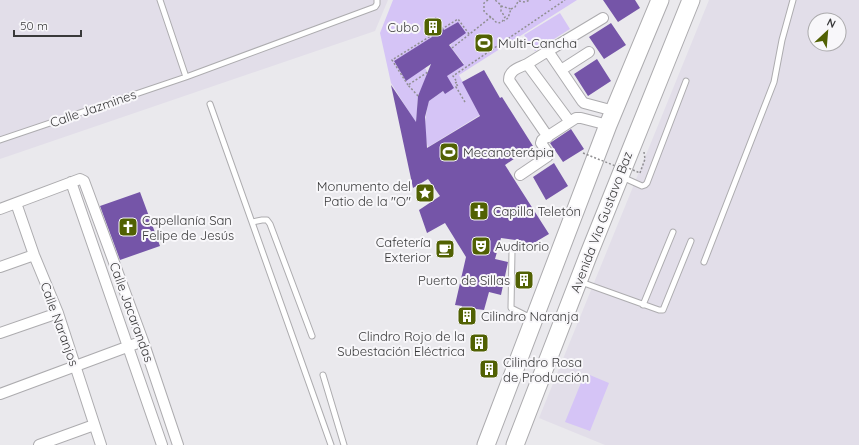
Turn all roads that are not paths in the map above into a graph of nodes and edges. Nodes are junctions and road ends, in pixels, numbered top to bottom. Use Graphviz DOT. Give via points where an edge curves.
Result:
graph roads {
  1 [pos="160,0"];
  2 [pos="377,0"];
  3 [pos="660,0"];
  4 [pos="691,0"];
  5 [pos="793,0"];
  6 [pos="603,18"];
  7 [pos="548,51"];
  8 [pos="589,52"];
  9 [pos="527,64"];
  10 [pos="561,70"];
  11 [pos="186,77"];
  12 [pos="686,81"];
  13 [pos="210,104"];
  14 [pos="611,118"];
  15 [pos="570,122"];
  16 [pos="548,137"];
  17 [pos="0,140"];
  18 [pos="520,175"];
  19 [pos="619,176"];
  20 [pos="72,182"];
  21 [pos="16,203"];
  22 [pos="0,209"];
  23 [pos="252,222"];
  24 [pos="673,232"];
  25 [pos="691,241"];
  26 [pos="512,252"];
  27 [pos="34,255"];
  28 [pos="704,262"];
  29 [pos="0,267"];
  30 [pos="578,281"];
  31 [pos="643,305"];
  32 [pos="58,313"];
  33 [pos="534,320"];
  34 [pos="0,333"];
  35 [pos="312,336"];
  36 [pos="143,341"];
  37 [pos="128,346"];
  38 [pos="75,366"];
  39 [pos="323,375"];
  40 [pos="0,394"];
  41 [pos="94,425"];
  42 [pos="39,445"];
  43 [pos="101,445"];
  44 [pos="162,445"];
  45 [pos="178,445"];
  46 [pos="331,445"];
  47 [pos="344,445"];
  48 [pos="486,445"];
  49 [pos="515,445"];
  1 -- 11 [label="lane"];
  2 -- 11 [label="lane, Calle Jazmines" via="375,7"];
  3 -- 14 [label="main road"];
  4 -- 19 [label="main road, Avenida Via Gustavo Baz"];
  5 -- 28 [label="lane" via="774,82"];
  6 -- 7 [label="street"];
  7 -- 9 [label="street"];
  7 -- 10 [label="street"];
  8 -- 10 [label="street"];
  9 -- 15 [label="street"];
  9 -- 16 [label="street" via="512,72 509,80"];
  10 -- 14 [label="street" via="582,101"];
  11 -- 17 [label="lane, Calle Jazmines"];
  12 -- 19 [label="lane" via="647,183 642,186"];
  13 -- 23 [label="lane"];
  14 -- 15 [label="street" via="579,117"];
  14 -- 33 [label="main road"];
  15 -- 16 [label="street"];
  16 -- 18 [label="street" via="541,141 548,156"];
  19 -- 30 [label="main road, Avenida Via Gustavo Baz"];
  20 -- 21 [label="street"];
  20 -- 36 [label="street, Calle Jacarandas" via="82,180"];
  20 -- 37 [label="street, Calle Jacarandas"];
  21 -- 22 [label="street"];
  21 -- 27 [label="street, Calle Naranjos"];
  23 -- 35 [label="lane" via="267,220 270,224"];
  23 -- 46 [label="lane"];
  24 -- 31 [label="lane"];
  25 -- 31 [label="lane" via="662,310"];
  26 -- 33 [label="lane" via="511,308"];
  27 -- 29 [label="street"];
  27 -- 32 [label="street, Calle Naranjos"];
  30 -- 31 [label="lane"];
  30 -- 49 [label="main road, Avenida Via Gustavo Baz"];
  32 -- 34 [label="street"];
  32 -- 38 [label="street, Calle Naranjos"];
  33 -- 48 [label="main road"];
  36 -- 37 [label="street"];
  36 -- 45 [label="street, Calle Jacarandas"];
  37 -- 38 [label="street"];
  37 -- 44 [label="street, Calle Jacarandas"];
  38 -- 40 [label="street"];
  38 -- 41 [label="street, Calle Naranjos"];
  39 -- 47 [label="lane"];
  41 -- 42 [label="street"];
  41 -- 43 [label="street, Calle Naranjos"];
}
